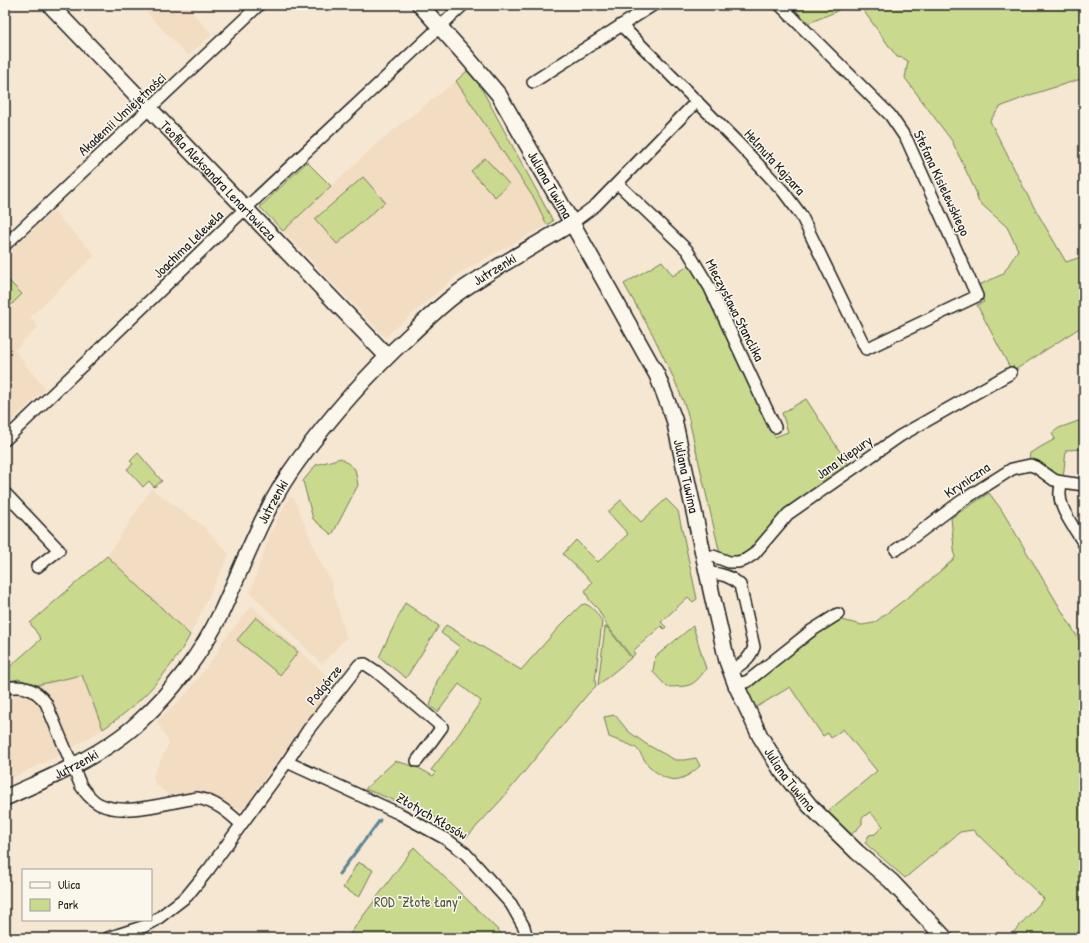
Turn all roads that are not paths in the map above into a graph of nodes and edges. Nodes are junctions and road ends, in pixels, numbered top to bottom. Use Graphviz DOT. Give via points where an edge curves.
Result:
graph roads {
  1 [pos="260,5"];
  2 [pos="420,5"];
  3 [pos="463,5"];
  4 [pos="653,5"];
  5 [pos="780,5"];
  6 [pos="54,6"];
  7 [pos="621,25"];
  8 [pos="440,26"];
  9 [pos="533,82"];
  10 [pos="697,101"];
  11 [pos="149,108"];
  12 [pos="618,184"];
  13 [pos="246,208"];
  14 [pos="572,223"];
  15 [pos="5,245"];
  16 [pos="866,348"];
  17 [pos="387,356"];
  18 [pos="1010,373"];
  19 [pos="775,428"];
  20 [pos="5,440"];
  21 [pos="1062,482"];
  22 [pos="1084,485"];
  23 [pos="5,493"];
  24 [pos="1084,544"];
  25 [pos="896,550"];
  26 [pos="703,557"];
  27 [pos="37,567"];
  28 [pos="707,573"];
  29 [pos="838,614"];
  30 [pos="733,678"];
  31 [pos="5,688"];
  32 [pos="417,761"];
  33 [pos="287,762"];
  34 [pos="73,766"];
  35 [pos="5,798"];
  36 [pos="241,824"];
  37 [pos="108,938"];
  38 [pos="527,938"];
  39 [pos="945,938"];
  1 -- 11 [label="street, Akademii Umiejętności"];
  2 -- 8 [label="street, Juliana Tuwima"];
  3 -- 8 [label="street, Joachima Lelewela"];
  4 -- 7 [label="street"];
  5 -- 16 [label="street, Stefana Kisielewskiego" via="890,115 907,140 976,296"];
  6 -- 11 [label="street, Teofila Aleksandra Lenartowicza"];
  7 -- 9 [label="street"];
  7 -- 10 [label="street, Helmuta Kajzara"];
  8 -- 13 [label="street, Joachima Lelewela"];
  8 -- 14 [label="street, Juliana Tuwima" via="499,95"];
  10 -- 12 [label="street"];
  10 -- 16 [label="street, Helmuta Kajzara" via="783,191 801,215"];
  11 -- 13 [label="street, Teofila Aleksandra Lenartowicza"];
  11 -- 15 [label="street, Akademii Umiejętności"];
  12 -- 14 [label="street"];
  12 -- 19 [label="street, Mieczysława Stanclika" via="687,250 710,288"];
  13 -- 17 [label="street, Teofila Aleksandra Lenartowicza"];
  13 -- 20 [label="street, Joachima Lelewela"];
  14 -- 17 [label="street, Jutrzenki" via="455,295"];
  14 -- 26 [label="street, Juliana Tuwima" via="658,375 674,419"];
  17 -- 34 [label="street, Jutrzenki" via="328,422 282,484 220,614 189,666 138,723"];
  18 -- 26 [label="street, Jana Kiepury" via="900,436 788,514 754,554 745,560 729,562 713,556"];
  21 -- 22 [label="street, Kryniczna"];
  21 -- 24 [label="street" via="1059,494 1063,509"];
  21 -- 25 [label="street, Kryniczna" via="1030,465 1012,469 960,502"];
  23 -- 27 [label="street" via="59,550"];
  26 -- 28 [label="street, Juliana Tuwima"];
  28 -- 30 [label="street, Juliana Tuwima"];
  28 -- 30 [label="street" via="734,579 740,585 754,647 751,655"];
  29 -- 30 [label="street" via="811,631 748,681"];
  30 -- 39 [label="street, Juliana Tuwima" via="760,736 794,788 829,826 891,881"];
  31 -- 34 [label="street" via="23,686 41,696"];
  32 -- 33 [label="street, Podgórze" via="442,727 365,664 359,665 308,730"];
  33 -- 36 [label="street, Podgórze"];
  33 -- 38 [label="street, Złotych Kłosów" via="400,814 446,839 465,853 511,904"];
  34 -- 35 [label="street, Jutrzenki"];
  34 -- 36 [label="street" via="88,797 98,804 127,809 197,798 225,809"];
  36 -- 37 [label="street, Podgórze" via="187,896 168,912 144,926"];
}
